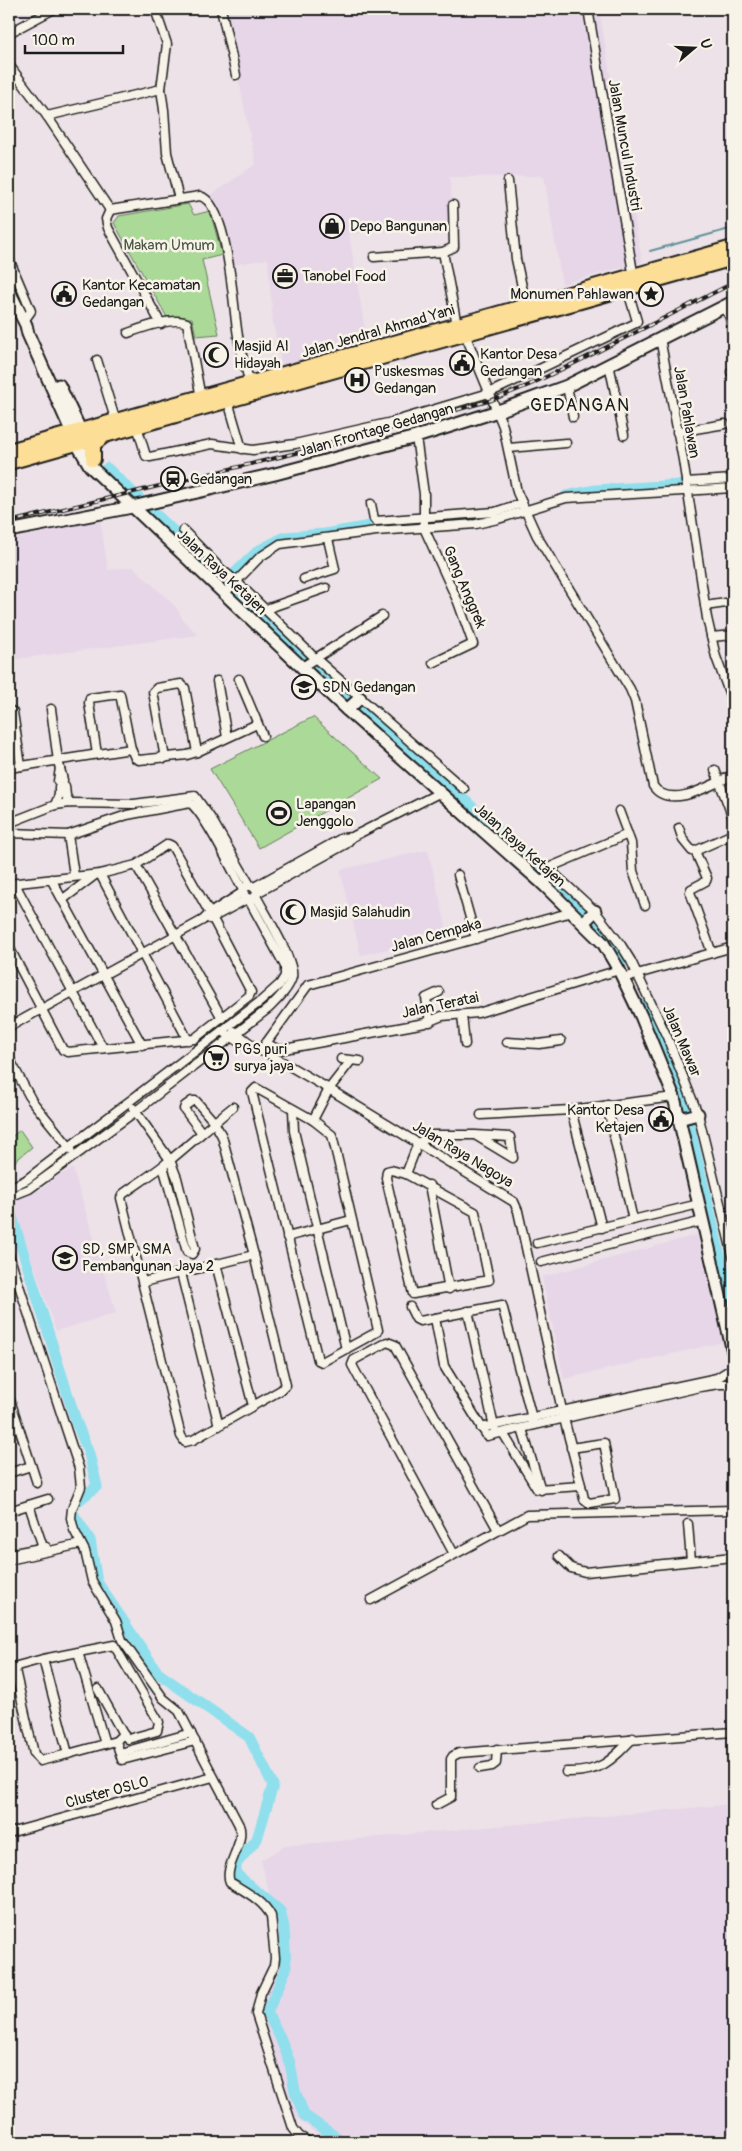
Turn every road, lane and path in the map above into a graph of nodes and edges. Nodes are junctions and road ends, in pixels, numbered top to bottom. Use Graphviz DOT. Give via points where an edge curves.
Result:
graph roads {
  1 [pos="54,9"];
  2 [pos="155,9"];
  3 [pos="221,9"];
  4 [pos="588,9"];
  5 [pos="9,33"];
  6 [pos="9,65"];
  7 [pos="236,76"];
  8 [pos="161,89"];
  9 [pos="47,116"];
  10 [pos="508,181"];
  11 [pos="179,199"];
  12 [pos="454,206"];
  13 [pos="110,210"];
  14 [pos="733,248"];
  15 [pos="442,252"];
  16 [pos="374,257"];
  17 [pos="733,258"];
  18 [pos="9,259"];
  19 [pos="632,282"];
  20 [pos="9,291"];
  21 [pos="729,304"];
  22 [pos="526,305"];
  23 [pos="25,323"];
  24 [pos="161,324"];
  25 [pos="461,329"];
  26 [pos="128,333"];
  27 [pos="660,338"];
  28 [pos="733,339"];
  29 [pos="97,360"];
  30 [pos="609,364"];
  31 [pos="250,384"];
  32 [pos="568,386"];
  33 [pos="490,393"];
  34 [pos="201,398"];
  35 [pos="228,401"];
  36 [pos="498,411"];
  37 [pos="573,417"];
  38 [pos="116,422"];
  39 [pos="726,424"];
  40 [pos="137,426"];
  41 [pos="677,432"];
  42 [pos="107,435"];
  43 [pos="624,435"];
  44 [pos="416,437"];
  45 [pos="79,438"];
  46 [pos="566,443"];
  47 [pos="509,448"];
  48 [pos="242,449"];
  49 [pos="9,453"];
  50 [pos="93,459"];
  51 [pos="101,477"];
  52 [pos="733,479"];
  53 [pos="686,486"];
  54 [pos="733,488"];
  55 [pos="371,504"];
  56 [pos="140,505"];
  57 [pos="524,507"];
  58 [pos="424,523"];
  59 [pos="183,530"];
  60 [pos="9,531"];
  61 [pos="328,538"];
  62 [pos="304,579"];
  63 [pos="234,583"];
  64 [pos="326,588"];
  65 [pos="225,593"];
  66 [pos="733,602"];
  67 [pos="706,606"];
  68 [pos="266,609"];
  69 [pos="382,616"];
  70 [pos="733,635"];
  71 [pos="711,637"];
  72 [pos="314,659"];
  73 [pos="433,662"];
  74 [pos="303,666"];
  75 [pos="239,679"];
  76 [pos="217,681"];
  77 [pos="732,694"];
  78 [pos="359,698"];
  79 [pos="733,703"];
  80 [pos="51,709"];
  81 [pos="348,709"];
  82 [pos="9,710"];
  83 [pos="257,724"];
  84 [pos="262,736"];
  85 [pos="227,737"];
  86 [pos="131,749"];
  87 [pos="197,752"];
  88 [pos="97,754"];
  89 [pos="165,758"];
  90 [pos="59,764"];
  91 [pos="21,766"];
  92 [pos="9,768"];
  93 [pos="715,770"];
  94 [pos="733,775"];
  95 [pos="719,782"];
  96 [pos="61,783"];
  97 [pos="464,790"];
  98 [pos="440,793"];
  99 [pos="70,803"];
  100 [pos="114,804"];
  101 [pos="55,805"];
  102 [pos="619,811"];
  103 [pos="116,818"];
  104 [pos="733,818"];
  105 [pos="209,821"];
  106 [pos="10,822"];
  107 [pos="679,828"];
  108 [pos="11,833"];
  109 [pos="628,834"];
  110 [pos="733,834"];
  111 [pos="68,836"];
  112 [pos="695,851"];
  113 [pos="136,865"];
  114 [pos="97,874"];
  115 [pos="458,874"];
  116 [pos="548,875"];
  117 [pos="74,876"];
  118 [pos="51,879"];
  119 [pos="12,884"];
  120 [pos="250,893"];
  121 [pos="62,900"];
  122 [pos="646,905"];
  123 [pos="572,912"];
  124 [pos="211,916"];
  125 [pos="590,917"];
  126 [pos="175,935"];
  127 [pos="476,939"];
  128 [pos="277,942"];
  129 [pos="9,947"];
  130 [pos="733,947"];
  131 [pos="712,953"];
  132 [pos="142,954"];
  133 [pos="104,975"];
  134 [pos="627,975"];
  135 [pos="292,977"];
  136 [pos="308,985"];
  137 [pos="73,992"];
  138 [pos="439,992"];
  139 [pos="42,1009"];
  140 [pos="462,1015"];
  141 [pos="222,1018"];
  142 [pos="430,1022"];
  143 [pos="9,1027"];
  144 [pos="225,1029"];
  145 [pos="234,1035"];
  146 [pos="666,1038"];
  147 [pos="188,1040"];
  148 [pos="561,1040"];
  149 [pos="507,1042"];
  150 [pos="655,1043"];
  151 [pos="465,1044"];
  152 [pos="142,1045"];
  153 [pos="262,1046"];
  154 [pos="103,1048"];
  155 [pos="9,1058"];
  156 [pos="341,1059"];
  157 [pos="360,1061"];
  158 [pos="350,1062"];
  159 [pos="329,1089"];
  160 [pos="674,1097"];
  161 [pos="129,1103"];
  162 [pos="607,1105"];
  163 [pos="233,1108"];
  164 [pos="293,1110"];
  165 [pos="571,1110"];
  166 [pos="136,1111"];
  167 [pos="697,1114"];
  168 [pos="481,1115"];
  169 [pos="681,1118"];
  170 [pos="313,1120"];
  171 [pos="214,1122"];
  172 [pos="202,1133"];
  173 [pos="475,1135"];
  174 [pos="418,1143"];
  175 [pos="69,1146"];
  176 [pos="75,1155"];
  177 [pos="170,1160"];
  178 [pos="163,1166"];
  179 [pos="406,1174"];
  180 [pos="32,1176"];
  181 [pos="177,1178"];
  182 [pos="167,1181"];
  183 [pos="36,1184"];
  184 [pos="429,1186"];
  185 [pos="10,1192"];
  186 [pos="699,1204"];
  187 [pos="351,1220"];
  188 [pos="633,1220"];
  189 [pos="703,1221"];
  190 [pos="602,1228"];
  191 [pos="318,1229"];
  192 [pos="288,1237"];
  193 [pos="193,1238"];
  194 [pos="183,1240"];
  195 [pos="536,1244"];
  196 [pos="9,1255"];
  197 [pos="254,1255"];
  198 [pos="733,1256"];
  199 [pos="541,1262"];
  200 [pos="216,1264"];
  201 [pos="181,1273"];
  202 [pos="143,1282"];
  203 [pos="449,1288"];
  204 [pos="410,1307"];
  205 [pos="468,1311"];
  206 [pos="434,1318"];
  207 [pos="346,1349"];
  208 [pos="733,1352"];
  209 [pos="733,1368"];
  210 [pos="718,1381"];
  211 [pos="733,1384"];
  212 [pos="9,1397"];
  213 [pos="253,1406"];
  214 [pos="564,1415"];
  215 [pos="533,1422"];
  216 [pos="218,1426"];
  217 [pos="522,1429"];
  218 [pos="497,1432"];
  219 [pos="571,1448"];
  220 [pos="31,1466"];
  221 [pos="9,1473"];
  222 [pos="37,1483"];
  223 [pos="581,1486"];
  224 [pos="541,1490"];
  225 [pos="48,1499"];
  226 [pos="29,1505"];
  227 [pos="733,1510"];
  228 [pos="9,1511"];
  229 [pos="688,1524"];
  230 [pos="498,1530"];
  231 [pos="81,1544"];
  232 [pos="9,1554"];
  233 [pos="454,1554"];
  234 [pos="559,1556"];
  235 [pos="733,1557"];
  236 [pos="9,1560"];
  237 [pos="691,1561"];
  238 [pos="371,1600"];
  239 [pos="78,1652"];
  240 [pos="43,1659"];
  241 [pos="98,1689"];
  242 [pos="733,1732"];
  243 [pos="191,1733"];
  244 [pos="123,1734"];
  245 [pos="633,1738"];
  246 [pos="116,1741"];
  247 [pos="195,1741"];
  248 [pos="104,1744"];
  249 [pos="497,1750"];
  250 [pos="68,1754"];
  251 [pos="121,1757"];
  252 [pos="480,1768"];
  253 [pos="566,1772"];
  254 [pos="213,1777"];
  255 [pos="436,1804"];
  256 [pos="9,1834"];
  257 [pos="309,2142"];
  1 -- 5 [label="street"];
  2 -- 8 [label="street" via="167,44"];
  3 -- 7 [label="street"];
  4 -- 19 [label="street, Jalan Muncul Industri"];
  6 -- 9 [label="street"];
  8 -- 9 [label="street"];
  8 -- 11 [label="street" via="167,153"];
  9 -- 13 [label="street"];
  10 -- 22 [label="street" via="516,258"];
  11 -- 13 [label="street"];
  11 -- 31 [label="street" via="205,197 217,219 227,248 239,344"];
  12 -- 15 [label="street" via="454,247"];
  13 -- 24 [label="street" via="106,219 108,228"];
  14 -- 19 [label="highway"];
  15 -- 16 [label="street"];
  15 -- 25 [label="street"];
  17 -- 19 [label="highway"];
  18 -- 23 [label="street" via="30,311"];
  19 -- 22 [label="highway, Jalan Jendral Ahmad Yani"];
  19 -- 25 [label="highway, Jalan Jendral Ahmad Yani"];
  19 -- 33 [label="street, Jalan Muncul Industri" via="636,323"];
  20 -- 23 [label="street"];
  21 -- 27 [label="street, Jalan Frontage Gedangan"];
  21 -- 28 [label="street"];
  22 -- 25 [label="highway, Jalan Jendral Ahmad Yani"];
  23 -- 45 [label="street" via="34,332"];
  24 -- 26 [label="street"];
  24 -- 34 [label="street" via="187,322"];
  25 -- 31 [label="highway, Jalan Jendral Ahmad Yani"];
  25 -- 33 [label="street"];
  25 -- 35 [label="highway, Jalan Jendral Ahmad Yani"];
  27 -- 30 [label="street, Jalan Frontage Gedangan"];
  27 -- 41 [label="street, Jalan Pahlawan"];
  29 -- 38 [label="street"];
  30 -- 32 [label="street, Jalan Frontage Gedangan"];
  30 -- 43 [label="street"];
  31 -- 34 [label="highway, Jalan Jendral Ahmad Yani"];
  32 -- 36 [label="street, Jalan Frontage Gedangan"];
  32 -- 37 [label="street"];
  33 -- 36 [label="street"];
  33 -- 48 [label="street" via="362,430 295,444"];
  34 -- 38 [label="highway, Jalan Jendral Ahmad Yani"];
  35 -- 40 [label="highway, Jalan Jendral Ahmad Yani"];
  35 -- 48 [label="street"];
  36 -- 44 [label="street, Jalan Frontage Gedangan"];
  36 -- 47 [label="street"];
  38 -- 45 [label="highway, Jalan Jendral Ahmad Yani"];
  39 -- 41 [label="street"];
  40 -- 42 [label="highway, Jalan Jendral Ahmad Yani"];
  40 -- 48 [label="street" via="148,457 212,444"];
  41 -- 53 [label="street, Jalan Pahlawan"];
  42 -- 45 [label="highway, Jalan Jendral Ahmad Yani"];
  42 -- 50 [label="highway" via="93,444"];
  44 -- 56 [label="street, Jalan Frontage Gedangan"];
  44 -- 58 [label="street" via="424,494"];
  45 -- 49 [label="highway"];
  45 -- 50 [label="street, Jalan Raya Ketajen"];
  45 -- 51 [label="street, Jalan Raya Ketajen" via="90,466"];
  46 -- 47 [label="street"];
  47 -- 57 [label="street" via="512,470"];
  50 -- 51 [label="street, Jalan Raya Ketajen"];
  51 -- 56 [label="street, Jalan Raya Ketajen"];
  52 -- 53 [label="street"];
  53 -- 54 [label="street"];
  53 -- 57 [label="street" via="566,498"];
  53 -- 67 [label="street, Jalan Pahlawan"];
  55 -- 58 [label="street" via="376,521"];
  56 -- 60 [label="street, Jalan Frontage Gedangan"];
  56 -- 65 [label="street, Jalan Raya Ketajen"];
  57 -- 58 [label="street"];
  57 -- 58 [label="street" via="488,522"];
  57 -- 95 [label="street" via="537,536 630,689 655,789 661,794 674,796 694,793"];
  58 -- 61 [label="street"];
  58 -- 73 [label="street, Gang Anggrek" via="473,644"];
  59 -- 63 [label="street"];
  61 -- 62 [label="street" via="335,569"];
  61 -- 63 [label="street" via="280,544 260,557"];
  63 -- 65 [label="street"];
  63 -- 68 [label="street"];
  64 -- 68 [label="street"];
  65 -- 74 [label="street, Jalan Raya Ketajen"];
  66 -- 67 [label="street"];
  67 -- 71 [label="street, Jalan Pahlawan"];
  68 -- 72 [label="street"];
  69 -- 72 [label="street"];
  70 -- 71 [label="street"];
  71 -- 77 [label="street, Jalan Pahlawan"];
  72 -- 74 [label="street"];
  72 -- 78 [label="street"];
  74 -- 81 [label="street, Jalan Raya Ketajen"];
  75 -- 83 [label="street"];
  76 -- 85 [label="street"];
  77 -- 79 [label="street, Jalan Pahlawan"];
  78 -- 81 [label="street"];
  78 -- 97 [label="street"];
  80 -- 90 [label="street"];
  81 -- 98 [label="street, Jalan Raya Ketajen"];
  82 -- 91 [label="street" via="12,712"];
  83 -- 84 [label="street"];
  83 -- 85 [label="street"];
  85 -- 87 [label="street"];
  86 -- 88 [label="street"];
  86 -- 88 [label="street" via="122,695 118,693 89,700"];
  86 -- 89 [label="street" via="137,759"];
  87 -- 89 [label="street"];
  87 -- 89 [label="street" via="184,688 181,684 173,685 157,688 154,692"];
  88 -- 90 [label="street"];
  90 -- 91 [label="street"];
  90 -- 96 [label="street"];
  91 -- 92 [label="street"];
  93 -- 95 [label="street"];
  94 -- 95 [label="street"];
  95 -- 104 [label="street"];
  96 -- 99 [label="street"];
  96 -- 101 [label="street"];
  98 -- 116 [label="street, Jalan Raya Ketajen"];
  98 -- 120 [label="street"];
  99 -- 100 [label="street"];
  99 -- 101 [label="street"];
  100 -- 103 [label="street"];
  100 -- 105 [label="street" via="196,796"];
  101 -- 106 [label="street"];
  102 -- 109 [label="street"];
  103 -- 105 [label="street" via="188,803"];
  103 -- 111 [label="street"];
  105 -- 120 [label="street"];
  106 -- 108 [label="street"];
  107 -- 112 [label="street" via="690,850"];
  108 -- 111 [label="street"];
  109 -- 116 [label="street"];
  109 -- 122 [label="street" via="633,871"];
  110 -- 112 [label="street"];
  111 -- 117 [label="street"];
  112 -- 131 [label="street" via="707,879 690,892"];
  113 -- 114 [label="street"];
  113 -- 124 [label="street" via="165,845 172,846"];
  113 -- 126 [label="street"];
  114 -- 117 [label="street"];
  114 -- 121 [label="street"];
  114 -- 132 [label="street"];
  115 -- 127 [label="street"];
  116 -- 123 [label="street, Jalan Raya Ketajen"];
  116 -- 125 [label="street, Jalan Mawar"];
  117 -- 118 [label="street"];
  118 -- 119 [label="street"];
  118 -- 121 [label="street"];
  119 -- 137 [label="street"];
  120 -- 124 [label="street"];
  120 -- 128 [label="street"];
  121 -- 133 [label="street"];
  123 -- 125 [label="street, Jalan Raya Ketajen"];
  123 -- 127 [label="street, Jalan Cempaka"];
  124 -- 126 [label="street"];
  124 -- 141 [label="street" via="251,991"];
  125 -- 134 [label="street, Jalan Raya Ketajen" via="603,943"];
  125 -- 134 [label="street, Jalan Mawar" via="621,945"];
  126 -- 132 [label="street"];
  126 -- 141 [label="street"];
  127 -- 136 [label="street, Jalan Cempaka"];
  128 -- 135 [label="street" via="291,963"];
  128 -- 144 [label="street" via="285,966 284,978 274,991"];
  129 -- 139 [label="street"];
  130 -- 131 [label="street, Jalan Teratai"];
  131 -- 134 [label="street, Jalan Teratai"];
  132 -- 133 [label="street"];
  132 -- 147 [label="street"];
  133 -- 137 [label="street"];
  133 -- 152 [label="street"];
  134 -- 140 [label="street, Jalan Teratai"];
  134 -- 146 [label="street, Jalan Mawar"];
  134 -- 150 [label="street, Jalan Raya Ketajen"];
  135 -- 136 [label="street"];
  135 -- 145 [label="street" via="276,1001"];
  136 -- 153 [label="street"];
  137 -- 139 [label="street"];
  137 -- 154 [label="street"];
  138 -- 142 [label="street" via="426,997"];
  139 -- 143 [label="street"];
  139 -- 154 [label="street" via="65,1051"];
  140 -- 142 [label="street, Jalan Teratai" via="442,1016"];
  140 -- 151 [label="street"];
  141 -- 147 [label="street" via="199,1037"];
  142 -- 153 [label="street, Jalan Teratai" via="279,1050"];
  144 -- 145 [label="street, Jalan Raya Nagoya"];
  144 -- 161 [label="street"];
  145 -- 153 [label="street, Jalan Raya Nagoya" via="244,1045"];
  145 -- 166 [label="street"];
  146 -- 150 [label="street"];
  146 -- 167 [label="street, Jalan Mawar"];
  147 -- 152 [label="street"];
  148 -- 149 [label="street" via="539,1044"];
  150 -- 160 [label="street, Jalan Raya Ketajen"];
  152 -- 154 [label="street"];
  153 -- 159 [label="street, Jalan Raya Nagoya"];
  155 -- 175 [label="street" via="32,1101"];
  156 -- 158 [label="street"];
  157 -- 158 [label="street"];
  158 -- 159 [label="street"];
  159 -- 170 [label="street"];
  159 -- 174 [label="street, Jalan Raya Nagoya"];
  160 -- 162 [label="street"];
  160 -- 169 [label="street, Jalan Raya Ketajen"];
  161 -- 166 [label="street"];
  161 -- 175 [label="street"];
  162 -- 165 [label="street"];
  162 -- 188 [label="street"];
  163 -- 171 [label="street"];
  164 -- 170 [label="street"];
  164 -- 191 [label="street" via="294,1131"];
  164 -- 192 [label="street" via="259,1089 253,1089"];
  165 -- 168 [label="street"];
  165 -- 190 [label="street"];
  166 -- 176 [label="street"];
  166 -- 177 [label="street"];
  167 -- 169 [label="street"];
  167 -- 198 [label="street, Jalan Mawar"];
  169 -- 186 [label="street, Jalan Raya Ketajen"];
  170 -- 187 [label="street" via="330,1133"];
  171 -- 172 [label="street"];
  171 -- 172 [label="street" via="195,1101 190,1101 185,1111"];
  171 -- 197 [label="street" via="222,1136"];
  172 -- 177 [label="street"];
  173 -- 173 [label="street" via="512,1158 514,1157 510,1137"];
  173 -- 174 [label="street" via="432,1136"];
  174 -- 179 [label="street"];
  174 -- 214 [label="street, Jalan Raya Nagoya" via="515,1204"];
  175 -- 176 [label="street"];
  175 -- 180 [label="street"];
  176 -- 183 [label="street"];
  177 -- 178 [label="street"];
  177 -- 181 [label="street"];
  178 -- 182 [label="street"];
  178 -- 202 [label="street" via="121,1197"];
  179 -- 184 [label="street"];
  179 -- 203 [label="street" via="391,1170 386,1174 412,1294"];
  180 -- 183 [label="street"];
  180 -- 185 [label="street"];
  181 -- 182 [label="street"];
  181 -- 193 [label="street"];
  182 -- 194 [label="street"];
  183 -- 185 [label="street"];
  184 -- 203 [label="street"];
  184 -- 203 [label="street" via="474,1211 477,1216 489,1279"];
  186 -- 188 [label="street"];
  186 -- 189 [label="street, Jalan Raya Ketajen"];
  187 -- 191 [label="street"];
  187 -- 207 [label="street" via="378,1331"];
  188 -- 190 [label="street"];
  189 -- 199 [label="street"];
  189 -- 208 [label="street, Jalan Raya Ketajen"];
  190 -- 195 [label="street"];
  191 -- 192 [label="street"];
  191 -- 207 [label="street"];
  192 -- 207 [label="street" via="318,1361 326,1361"];
  193 -- 194 [label="street"];
  193 -- 194 [label="street" via="195,1250 192,1254 187,1252"];
  196 -- 231 [label="street" via="79,1468 81,1487 71,1518"];
  197 -- 200 [label="street"];
  197 -- 213 [label="street" via="286,1384"];
  200 -- 201 [label="street"];
  200 -- 213 [label="street"];
  201 -- 202 [label="street"];
  201 -- 216 [label="street"];
  202 -- 216 [label="street" via="182,1440 191,1441"];
  204 -- 206 [label="street" via="417,1320"];
  205 -- 206 [label="street"];
  205 -- 215 [label="street" via="502,1305"];
  205 -- 218 [label="street"];
  206 -- 218 [label="street" via="444,1366 481,1428"];
  209 -- 210 [label="street"];
  210 -- 211 [label="street"];
  210 -- 214 [label="street"];
  212 -- 220 [label="street"];
  213 -- 216 [label="street"];
  214 -- 215 [label="street"];
  214 -- 219 [label="street, Jalan Raya Nagoya"];
  215 -- 217 [label="street"];
  215 -- 218 [label="street"];
  217 -- 218 [label="street"];
  217 -- 224 [label="street"];
  218 -- 224 [label="street" via="534,1486"];
  219 -- 223 [label="street, Jalan Raya Nagoya"];
  219 -- 223 [label="street" via="604,1443 616,1498 587,1503"];
  220 -- 221 [label="street"];
  220 -- 222 [label="street"];
  223 -- 224 [label="street"];
  225 -- 226 [label="street"];
  226 -- 228 [label="street"];
  226 -- 232 [label="street" via="47,1547"];
  227 -- 230 [label="street" via="527,1515"];
  229 -- 237 [label="street"];
  230 -- 233 [label="street"];
  230 -- 233 [label="street" via="395,1345 389,1342 353,1361 352,1365"];
  231 -- 236 [label="street"];
  231 -- 243 [label="street" via="92,1581 113,1615 122,1640 164,1698 180,1711"];
  233 -- 238 [label="street"];
  234 -- 237 [label="street" via="570,1568 585,1572"];
  235 -- 237 [label="street"];
  239 -- 240 [label="street"];
  239 -- 244 [label="street" via="114,1645 159,1722 157,1730 128,1739"];
  239 -- 248 [label="street"];
  240 -- 250 [label="street"];
  240 -- 250 [label="street" via="22,1663 15,1670 34,1754 40,1762"];
  241 -- 244 [label="street"];
  242 -- 245 [label="street"];
  243 -- 247 [label="street"];
  243 -- 251 [label="street"];
  244 -- 246 [label="street"];
  245 -- 249 [label="street"];
  245 -- 253 [label="street" via="606,1764 588,1771"];
  246 -- 248 [label="street"];
  246 -- 251 [label="street"];
  247 -- 251 [label="street"];
  247 -- 254 [label="street"];
  248 -- 250 [label="street"];
  249 -- 252 [label="street" via="496,1763"];
  249 -- 255 [label="street" via="463,1752 453,1756 450,1797"];
  254 -- 256 [label="street, Cluster OSLO"];
  254 -- 257 [label="street" via="241,1831 228,1877 230,1882 262,1904 271,1916 274,1966 258,2003 257,2020 293,2128"];
}
